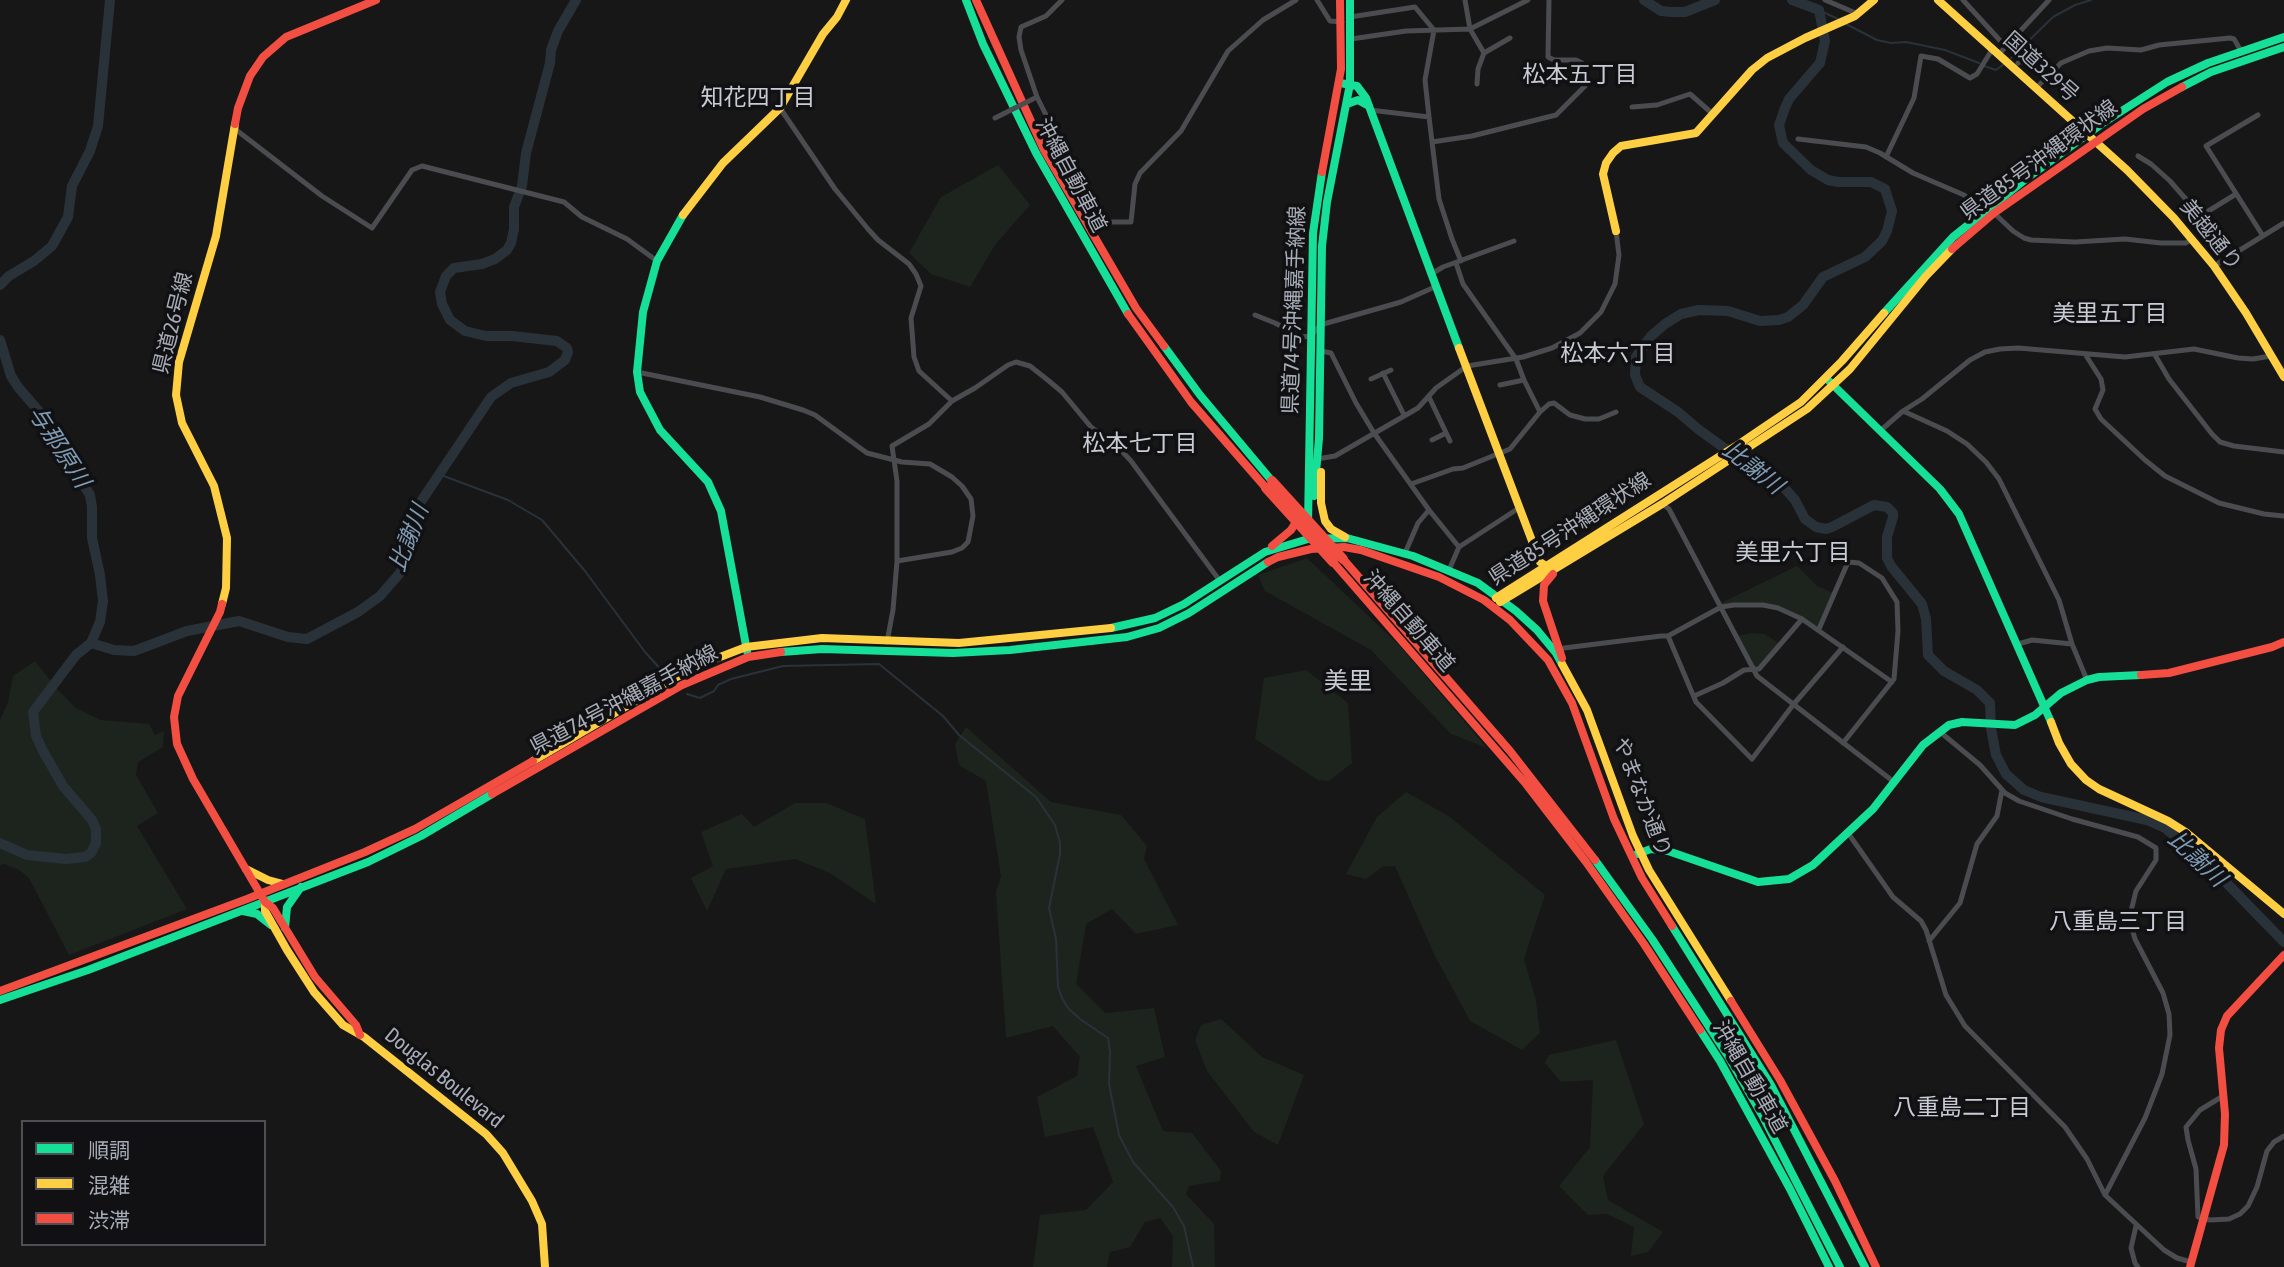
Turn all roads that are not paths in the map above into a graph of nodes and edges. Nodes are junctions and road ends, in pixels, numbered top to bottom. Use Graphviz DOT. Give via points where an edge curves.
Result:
graph roads {
  1 [pos="376,0"];
  2 [pos="846,0"];
  3 [pos="965,0"];
  4 [pos="976,0"];
  5 [pos="1062,0"];
  6 [pos="1296,0"];
  7 [pos="1317,0"];
  8 [pos="1340,0"];
  9 [pos="1350,0"];
  10 [pos="1465,0"];
  11 [pos="1528,0"];
  12 [pos="1549,0"];
  13 [pos="1825,0"];
  14 [pos="1874,0"];
  15 [pos="1938,0"];
  16 [pos="1963,0"];
  17 [pos="2049,0"];
  18 [pos="1857,15"];
  19 [pos="1346,20"];
  20 [pos="1470,29"];
  21 [pos="1434,30"];
  22 [pos="2284,37"];
  23 [pos="1510,38"];
  24 [pos="1351,40"];
  25 [pos="2284,47"];
  26 [pos="2241,51"];
  27 [pos="2000,52"];
  28 [pos="1483,53"];
  29 [pos="2015,64"];
  30 [pos="2047,77"];
  31 [pos="1345,84"];
  32 [pos="1477,84"];
  33 [pos="2036,88"];
  34 [pos="1037,97"];
  35 [pos="1347,104"];
  36 [pos="1632,107"];
  37 [pos="780,108"];
  38 [pos="1370,108"];
  39 [pos="1714,115"];
  40 [pos="2258,115"];
  41 [pos="1429,117"];
  42 [pos="995,118"];
  43 [pos="235,129"];
  44 [pos="1798,139"];
  45 [pos="2091,139"];
  46 [pos="1432,142"];
  47 [pos="2138,156"];
  48 [pos="1886,157"];
  49 [pos="2236,194"];
  50 [pos="1989,212"];
  51 [pos="2202,215"];
  52 [pos="2284,223"];
  53 [pos="1616,231"];
  54 [pos="2263,236"];
  55 [pos="2192,239"];
  56 [pos="1514,241"];
  57 [pos="2234,254"];
  58 [pos="657,261"];
  59 [pos="1458,262"];
  60 [pos="2214,266"];
  61 [pos="1433,273"];
  62 [pos="1437,286"];
  63 [pos="1255,315"];
  64 [pos="1320,325"];
  65 [pos="1311,335"];
  66 [pos="1321,351"];
  67 [pos="2085,354"];
  68 [pos="2155,355"];
  69 [pos="2272,356"];
  70 [pos="1516,359"];
  71 [pos="1466,366"];
  72 [pos="1391,370"];
  73 [pos="636,372"];
  74 [pos="1383,373"];
  75 [pos="2284,377"];
  76 [pos="1371,379"];
  77 [pos="1524,380"];
  78 [pos="1830,382"];
  79 [pos="1500,385"];
  80 [pos="1429,397"];
  81 [pos="952,401"];
  82 [pos="1903,411"];
  83 [pos="1540,412"];
  84 [pos="1616,412"];
  85 [pos="1404,415"];
  86 [pos="1880,431"];
  87 [pos="1374,433"];
  88 [pos="1446,433"];
  89 [pos="1432,440"];
  90 [pos="1450,442"];
  91 [pos="2284,452"];
  92 [pos="1500,454"];
  93 [pos="1319,458"];
  94 [pos="896,461"];
  95 [pos="1269,484"];
  96 [pos="1411,484"];
  97 [pos="1308,485"];
  98 [pos="1659,500"];
  99 [pos="1519,508"];
  100 [pos="1429,510"];
  101 [pos="2284,516"];
  102 [pos="1347,538"];
  103 [pos="1311,542"];
  104 [pos="1459,547"];
  105 [pos="1265,552"];
  106 [pos="1405,553"];
  107 [pos="897,561"];
  108 [pos="1338,561"];
  109 [pos="1551,568"];
  110 [pos="1448,570"];
  111 [pos="1223,586"];
  112 [pos="1498,601"];
  113 [pos="1721,607"];
  114 [pos="1802,619"];
  115 [pos="1819,629"];
  116 [pos="1668,636"];
  117 [pos="2284,642"];
  118 [pos="2018,644"];
  119 [pos="2072,644"];
  120 [pos="887,646"];
  121 [pos="1843,647"];
  122 [pos="1560,650"];
  123 [pos="747,652"];
  124 [pos="1563,663"];
  125 [pos="1755,670"];
  126 [pos="2087,680"];
  127 [pos="1892,682"];
  128 [pos="1694,696"];
  129 [pos="1793,705"];
  130 [pos="2045,707"];
  131 [pos="1939,730"];
  132 [pos="1843,743"];
  133 [pos="1894,782"];
  134 [pos="2002,790"];
  135 [pos="1848,833"];
  136 [pos="1636,854"];
  137 [pos="246,869"];
  138 [pos="285,884"];
  139 [pos="301,887"];
  140 [pos="263,898"];
  141 [pos="243,911"];
  142 [pos="2284,914"];
  143 [pos="274,926"];
  144 [pos="285,928"];
  145 [pos="1929,941"];
  146 [pos="2282,961"];
  147 [pos="0,991"];
  148 [pos="0,1000"];
  149 [pos="362,1036"];
  150 [pos="1776,1082"];
  151 [pos="2224,1096"];
  152 [pos="2284,1136"];
  153 [pos="2105,1195"];
  154 [pos="2204,1219"];
  155 [pos="2136,1226"];
  156 [pos="2191,1265"];
  157 [pos="545,1267"];
  158 [pos="1829,1267"];
  159 [pos="1840,1267"];
  160 [pos="1866,1267"];
  161 [pos="1876,1267"];
  162 [pos="2138,1267"];
  1 -- 43 [label="main road, 県道26号線" via="307,27 270,50 245,85"];
  2 -- 37 [label="main road"];
  3 -- 95 [label="main road, 沖縄自動車道" via="1036,153 1127,313 1191,402"];
  4 -- 95 [label="main road, 沖縄自動車道" via="1044,150 1136,308"];
  5 -- 34 [label="street" via="1046,16 1019,31"];
  6 -- 34 [label="street" via="1263,20 1228,51 1181,131 1140,173 1131,222 1095,222"];
  7 -- 19 [label="street" via="1330,21"];
  8 -- 19 [label="main road, 県道74号沖縄嘉手納線"];
  9 -- 19 [label="main road, 県道74号沖縄嘉手納線"];
  10 -- 20 [label="street"];
  11 -- 20 [label="street"];
  12 -- 46 [label="street" via="1548,57 1582,63 1585,86 1556,115"];
  13 -- 18 [label="street"];
  14 -- 18 [label="main road"];
  15 -- 27 [label="main road, 国道329号"];
  16 -- 27 [label="street"];
  17 -- 27 [label="street"];
  18 -- 39 [label="main road" via="1767,58"];
  19 -- 21 [label="street" via="1415,7"];
  19 -- 24 [label="main road, 県道74号沖縄嘉手納線"];
  19 -- 31 [label="main road, 県道74号沖縄嘉手納線"];
  20 -- 21 [label="street"];
  20 -- 28 [label="street"];
  21 -- 24 [label="street"];
  21 -- 41 [label="street" via="1425,80"];
  22 -- 26 [label="main road, 県道85号沖縄環状線"];
  23 -- 28 [label="street"];
  24 -- 31 [label="main road, 県道74号沖縄嘉手納線"];
  25 -- 45 [label="main road, 県道85号沖縄環状線" via="2211,72"];
  26 -- 30 [label="street" via="2230,38 2141,50 2107,48 2068,58"];
  26 -- 45 [label="main road, 県道85号沖縄環状線" via="2167,82 2137,100"];
  27 -- 29 [label="main road, 国道329号"];
  27 -- 48 [label="street" via="1985,60 1970,78 1938,59 1921,56 1914,98"];
  28 -- 32 [label="street"];
  29 -- 30 [label="street" via="2020,61"];
  29 -- 33 [label="main road, 国道329号"];
  30 -- 33 [label="street"];
  31 -- 35 [label="main road, 県道74号沖縄嘉手納線"];
  31 -- 38 [label="main road" via="1362,90"];
  31 -- 65 [label="main road, 県道74号沖縄嘉手納線" via="1316,202"];
  33 -- 45 [label="main road, 国道329号"];
  34 -- 42 [label="street, bridge"];
  35 -- 38 [label="main road" via="1357,100"];
  35 -- 64 [label="main road, 県道74号沖縄嘉手納線" via="1327,202"];
  36 -- 39 [label="street" via="1689,94"];
  37 -- 58 [label="main road" via="706,184 677,223"];
  37 -- 81 [label="street" via="835,189 878,240 916,274 921,286 911,318 914,358 922,374"];
  38 -- 41 [label="street"];
  38 -- 61 [label="main road"];
  39 -- 53 [label="main road" via="1696,132 1621,146 1613,153 1603,174"];
  40 -- 49 [label="street" via="2206,146"];
  41 -- 46 [label="street"];
  43 -- 58 [label="street" via="372,228 412,170 430,167 564,202"];
  43 -- 137 [label="main road, 県道26号線" via="216,236 179,362 176,395 181,423 214,486 227,538 227,578 220,612 178,696 174,717 188,770"];
  44 -- 48 [label="street" via="1866,147"];
  45 -- 50 [label="main road, 県道85号沖縄環状線"];
  45 -- 55 [label="main road, 美越通り"];
  46 -- 59 [label="street" via="1439,199"];
  47 -- 51 [label="street"];
  48 -- 50 [label="street"];
  49 -- 51 [label="street"];
  49 -- 54 [label="street"];
  50 -- 55 [label="street" via="2031,240 2186,243"];
  50 -- 78 [label="main road, 県道85号沖縄環状線" via="1953,237 1920,271"];
  51 -- 57 [label="street"];
  52 -- 54 [label="street"];
  53 -- 70 [label="street" via="1615,284 1596,318 1569,340"];
  54 -- 57 [label="street"];
  55 -- 60 [label="main road, 美越通り"];
  56 -- 59 [label="street"];
  57 -- 60 [label="street"];
  58 -- 73 [label="main road" via="642,312"];
  59 -- 61 [label="street"];
  59 -- 70 [label="street" via="1463,284"];
  60 -- 69 [label="main road, 美越通り"];
  61 -- 62 [label="main road"];
  62 -- 64 [label="street" via="1401,302"];
  62 -- 71 [label="main road"];
  63 -- 65 [label="street" via="1301,337"];
  64 -- 65 [label="street"];
  64 -- 66 [label="main road, 県道74号沖縄嘉手納線"];
  65 -- 97 [label="main road, 県道74号沖縄嘉手納線"];
  66 -- 87 [label="street" via="1331,353"];
  66 -- 93 [label="main road, 県道74号沖縄嘉手納線"];
  67 -- 68 [label="street"];
  67 -- 82 [label="street" via="2010,348 1985,352"];
  67 -- 101 [label="street" via="2101,379 2103,390 2095,409 2145,460 2165,476 2219,503"];
  68 -- 69 [label="street" via="2194,349 2238,358"];
  68 -- 91 [label="street" via="2220,442"];
  69 -- 75 [label="main road, 美越通り"];
  70 -- 71 [label="street"];
  70 -- 77 [label="street"];
  71 -- 80 [label="street"];
  71 -- 92 [label="main road"];
  72 -- 74 [label="street"];
  73 -- 94 [label="street" via="803,410 867,453"];
  73 -- 123 [label="main road" via="639,392 652,418 708,482 721,511"];
  74 -- 76 [label="street"];
  74 -- 85 [label="street"];
  77 -- 79 [label="street"];
  77 -- 83 [label="street"];
  78 -- 86 [label="main road"];
  78 -- 98 [label="main road, 県道85号沖縄環状線" via="1740,449"];
  80 -- 85 [label="street"];
  80 -- 88 [label="street"];
  81 -- 94 [label="street" via="929,424 892,446"];
  81 -- 111 [label="street" via="1008,365 1030,366 1131,461"];
  82 -- 86 [label="street"];
  82 -- 119 [label="street" via="1947,430 1986,462 2060,600"];
  83 -- 84 [label="street" via="1554,403 1585,419"];
  83 -- 92 [label="street" via="1510,449"];
  85 -- 87 [label="street"];
  86 -- 118 [label="main road" via="1959,513"];
  87 -- 93 [label="street" via="1335,456"];
  87 -- 96 [label="street"];
  88 -- 89 [label="street"];
  88 -- 90 [label="street"];
  92 -- 96 [label="street"];
  92 -- 99 [label="main road"];
  93 -- 102 [label="main road" via="1322,515 1328,526"];
  93 -- 103 [label="main road, 県道74号沖縄嘉手納線"];
  94 -- 107 [label="street"];
  94 -- 107 [label="street" via="930,464 951,477 971,499 973,516 970,538 962,548"];
  95 -- 108 [label="main road, 沖縄自動車道, bridge"];
  96 -- 100 [label="street"];
  97 -- 103 [label="main road, 県道74号沖縄嘉手納線"];
  97 -- 105 [label="main road" via="1296,524"];
  98 -- 109 [label="main road, 県道85号沖縄環状線"];
  98 -- 113 [label="street" via="1669,509"];
  99 -- 104 [label="street"];
  99 -- 109 [label="main road" via="1540,562"];
  100 -- 104 [label="street"];
  100 -- 106 [label="street"];
  102 -- 103 [label="main road, やまなか通り"];
  102 -- 106 [label="main road, やまなか通り"];
  103 -- 105 [label="main road, 県道74号沖縄嘉手納線"];
  103 -- 111 [label="main road, 県道74号沖縄嘉手納線"];
  103 -- 112 [label="main road, やまなか通り" via="1375,554"];
  104 -- 110 [label="street"];
  105 -- 111 [label="main road, 県道74号沖縄嘉手納線"];
  106 -- 110 [label="main road, やまなか通り"];
  107 -- 120 [label="street"];
  108 -- 158 [label="main road, 沖縄自動車道" via="1526,784 1622,913 1720,1060"];
  108 -- 159 [label="main road, 沖縄自動車道" via="1510,751 1652,939 1735,1068"];
  109 -- 112 [label="main road, 県道85号沖縄環状線"];
  109 -- 122 [label="main road" via="1543,601"];
  110 -- 112 [label="main road, やまなか通り" via="1478,583"];
  111 -- 120 [label="main road, 県道74号沖縄嘉手納線" via="1155,618 1124,626"];
  112 -- 124 [label="main road, やまなか通り" via="1537,630"];
  112 -- 136 [label="main road, やまなか通り" via="1558,676 1614,818"];
  113 -- 114 [label="street" via="1763,605"];
  113 -- 116 [label="street"];
  113 -- 125 [label="street"];
  114 -- 115 [label="street"];
  114 -- 125 [label="street"];
  115 -- 121 [label="street"];
  115 -- 127 [label="street" via="1848,562 1868,567 1882,578 1897,601"];
  116 -- 122 [label="street"];
  116 -- 128 [label="street"];
  117 -- 126 [label="main road" via="2169,673"];
  118 -- 119 [label="street" via="2032,640"];
  118 -- 130 [label="main road"];
  119 -- 126 [label="street"];
  120 -- 123 [label="main road, 県道74号沖縄嘉手納線" via="792,640"];
  121 -- 127 [label="street"];
  121 -- 129 [label="street"];
  122 -- 124 [label="main road"];
  123 -- 138 [label="main road, 県道74号沖縄嘉手納線" via="702,664 415,829"];
  123 -- 139 [label="main road, 県道74号沖縄嘉手納線" via="398,848"];
  124 -- 136 [label="main road, やまなか通り" via="1587,710"];
  125 -- 128 [label="street" via="1744,670"];
  125 -- 129 [label="street"];
  126 -- 130 [label="main road"];
  127 -- 132 [label="street"];
  128 -- 129 [label="street" via="1702,710 1752,759"];
  129 -- 132 [label="street"];
  130 -- 131 [label="main road" via="2015,725 1962,722"];
  130 -- 142 [label="main road" via="2059,743 2086,780 2187,833"];
  131 -- 133 [label="main road"];
  131 -- 134 [label="street"];
  132 -- 133 [label="street"];
  133 -- 135 [label="main road"];
  134 -- 145 [label="street" via="1997,816 1977,844 1960,903"];
  134 -- 153 [label="street" via="2061,816 2138,837 2155,848 2156,860 2136,891 2130,922 2163,993 2170,1035 2162,1074 2145,1118"];
  135 -- 136 [label="main road" via="1800,874 1772,882 1741,877 1668,851 1651,849"];
  135 -- 145 [label="street" via="1893,897 1921,921"];
  136 -- 150 [label="main road, やまなか通り" via="1669,923"];
  137 -- 138 [label="main road"];
  137 -- 140 [label="main road, 県道26号線"];
  138 -- 140 [label="main road, 県道74号沖縄嘉手納線"];
  139 -- 140 [label="main road, 県道74号沖縄嘉手納線"];
  139 -- 144 [label="main road" via="287,906"];
  140 -- 141 [label="main road, 県道74号沖縄嘉手納線"];
  140 -- 143 [label="main road, Douglas Boulevard"];
  140 -- 144 [label="main road, Douglas Boulevard"];
  140 -- 147 [label="main road"];
  141 -- 143 [label="main road"];
  141 -- 148 [label="main road, 県道74号沖縄嘉手納線"];
  143 -- 149 [label="main road, Douglas Boulevard" via="314,992 343,1025"];
  144 -- 149 [label="main road, Douglas Boulevard" via="315,977"];
  145 -- 153 [label="street" via="1939,976 1965,1026 2065,1127"];
  146 -- 151 [label="main road" via="2223,1024 2219,1048"];
  149 -- 157 [label="main road, Douglas Boulevard" via="503,1153 542,1224"];
  150 -- 160 [label="main road, やまなか通り"];
  150 -- 161 [label="main road, やまなか通り" via="1835,1181"];
  151 -- 154 [label="main road" via="2224,1145"];
  151 -- 154 [label="street" via="2200,1110 2186,1127 2196,1169 2197,1212"];
  152 -- 154 [label="street" via="2267,1151 2248,1206 2229,1219"];
  153 -- 155 [label="street"];
  154 -- 156 [label="main road"];
  155 -- 156 [label="street"];
  155 -- 162 [label="street" via="2131,1248"];
}
